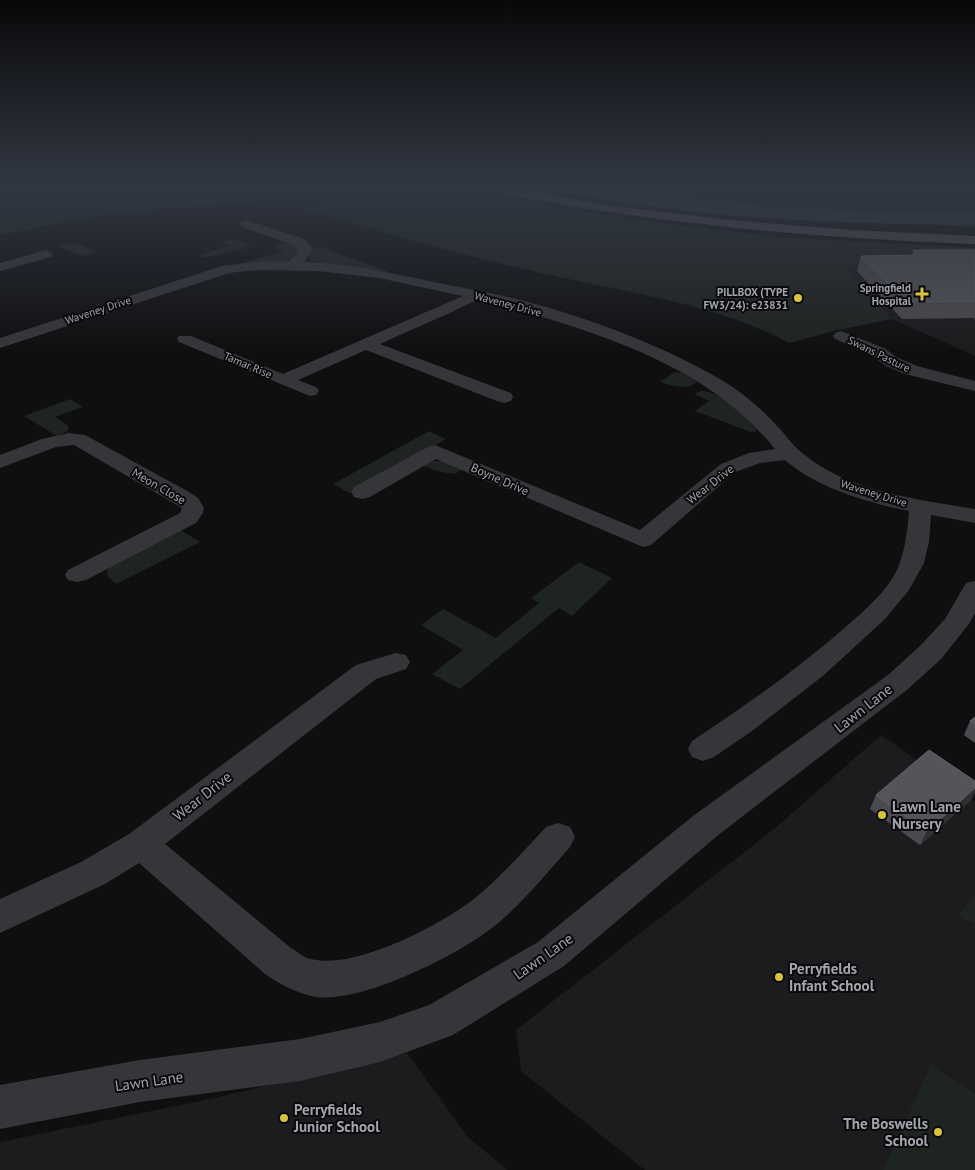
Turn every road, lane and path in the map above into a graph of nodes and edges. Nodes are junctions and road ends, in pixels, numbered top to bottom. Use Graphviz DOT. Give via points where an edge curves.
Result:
graph roads {
  1 [pos="295,241"];
  2 [pos="46,254"];
  3 [pos="294,265"];
  4 [pos="0,267"];
  5 [pos="478,295"];
  6 [pos="0,327"];
  7 [pos="859,331"];
  8 [pos="24,335"];
  9 [pos="185,339"];
  10 [pos="0,343"];
  11 [pos="366,344"];
  12 [pos="283,380"];
  13 [pos="975,386"];
  14 [pos="310,391"];
  15 [pos="504,397"];
  16 [pos="789,453"];
  17 [pos="0,462"];
  18 [pos="362,492"];
  19 [pos="921,506"];
  20 [pos="975,516"];
  21 [pos="643,540"];
  22 [pos="78,575"];
  23 [pos="975,589"];
  24 [pos="396,662"];
  25 [pos="703,748"];
  26 [pos="558,837"];
  27 [pos="142,844"];
  28 [pos="0,917"];
  29 [pos="0,1107"];
  1 -- 3 [label="street" via="304,246 305,251"];
  2 -- 4 [label="street"];
  3 -- 5 [label="street, Waveney Drive" via="388,277"];
  3 -- 8 [label="street, Waveney Drive" via="245,267 211,274"];
  5 -- 11 [label="street, Tamar Rise"];
  5 -- 16 [label="street, Waveney Drive" via="595,329 674,362 719,386 764,423"];
  6 -- 8 [label="street"];
  7 -- 13 [label="street, Swans Pasture" via="834,338 878,352 911,370"];
  8 -- 10 [label="street, Waveney Drive"];
  9 -- 12 [label="street, Tamar Rise"];
  11 -- 12 [label="street, Tamar Rise"];
  11 -- 15 [label="street"];
  12 -- 14 [label="street"];
  16 -- 19 [label="street, Waveney Drive" via="814,470 851,487"];
  16 -- 21 [label="street, Wear Drive" via="756,457 728,468"];
  17 -- 22 [label="street, Meon Close" via="58,440 78,439 190,503 193,508 188,518"];
  18 -- 21 [label="street, Boyne Drive" via="435,451"];
  19 -- 20 [label="street, Waveney Drive"];
  19 -- 25 [label="street" via="913,561 903,582 888,601 814,670 754,716"];
  23 -- 29 [label="street, Lawn Lane" via="956,624 898,682 705,826 551,954 439,1021 380,1042 300,1060 140,1081"];
  24 -- 27 [label="street, Wear Drive" via="366,672"];
  26 -- 27 [label="street" via="482,914 440,941 370,970 323,980 298,974 278,961"];
  27 -- 28 [label="street, Wear Drive" via="93,873"];
}
